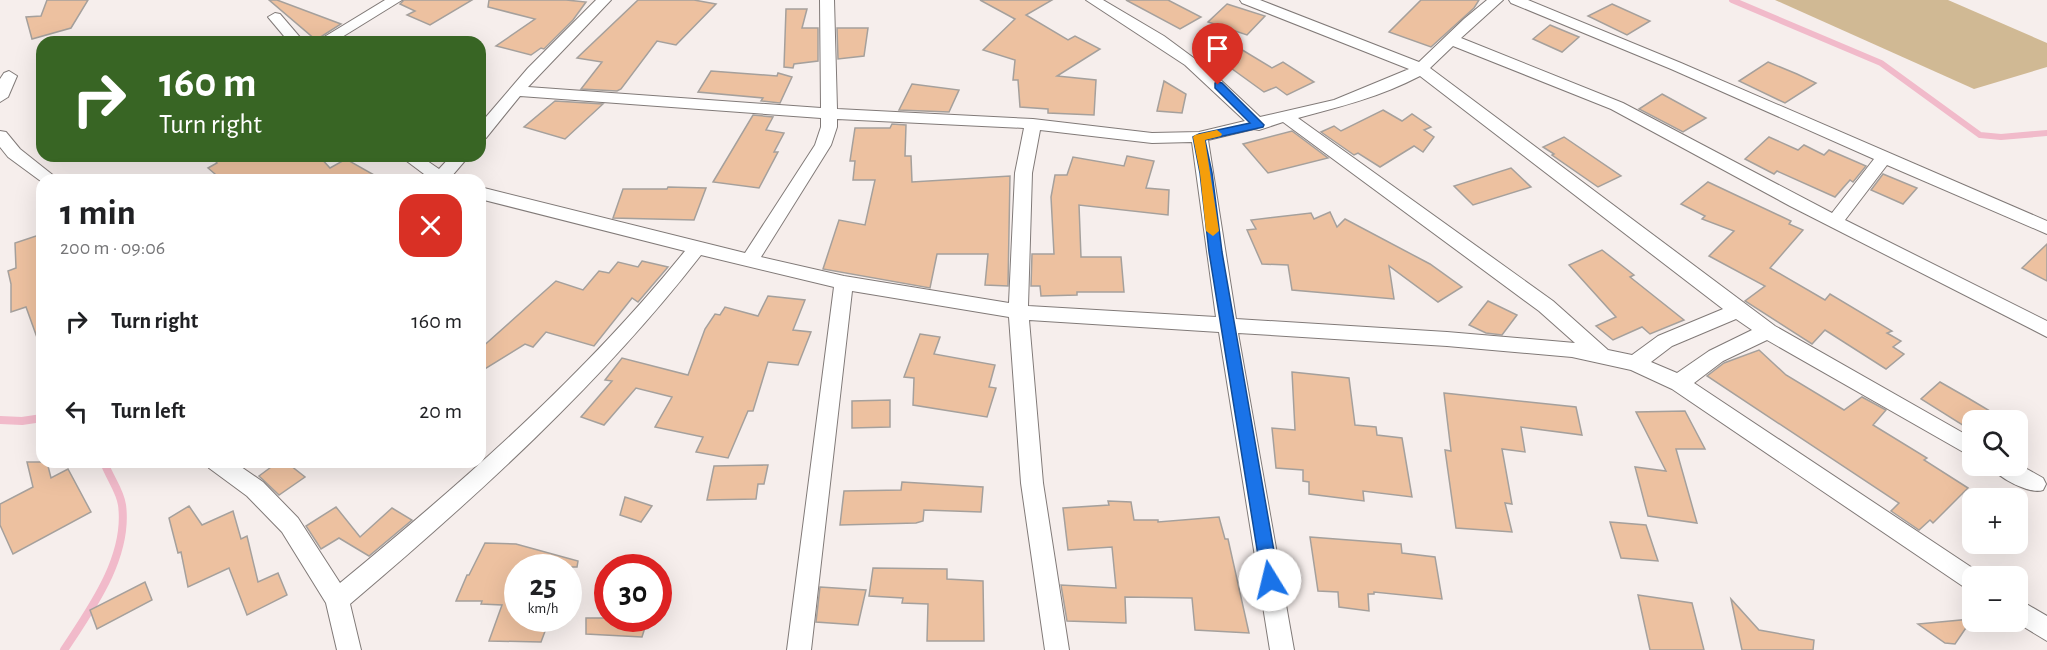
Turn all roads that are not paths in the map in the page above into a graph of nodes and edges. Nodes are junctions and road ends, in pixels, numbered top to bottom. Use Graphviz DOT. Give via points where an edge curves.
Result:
graph roads {
  1 [pos="395,0"];
  2 [pos="604,0"];
  3 [pos="827,0"];
  4 [pos="1093,0"];
  5 [pos="1247,0"];
  6 [pos="1496,0"];
  7 [pos="1516,0"];
  8 [pos="275,17"];
  9 [pos="292,36"];
  10 [pos="333,36"];
  11 [pos="1452,40"];
  12 [pos="1421,69"];
  13 [pos="9,76"];
  14 [pos="516,91"];
  15 [pos="0,97"];
  16 [pos="830,112"];
  17 [pos="1287,117"];
  18 [pos="1033,124"];
  19 [pos="1258,125"];
  20 [pos="486,127"];
  21 [pos="0,136"];
  22 [pos="1199,137"];
  23 [pos="1884,157"];
  24 [pos="417,162"];
  25 [pos="456,162"];
  26 [pos="42,174"];
  27 [pos="435,174"];
  28 [pos="446,174"];
  29 [pos="486,195"];
  30 [pos="1835,221"];
  31 [pos="2047,228"];
  32 [pos="697,248"];
  33 [pos="750,260"];
  34 [pos="844,283"];
  35 [pos="1738,310"];
  36 [pos="1019,312"];
  37 [pos="1228,326"];
  38 [pos="2047,330"];
  39 [pos="1768,331"];
  40 [pos="1601,355"];
  41 [pos="1635,363"];
  42 [pos="1679,383"];
  43 [pos="1962,442"];
  44 [pos="225,468"];
  45 [pos="2027,476"];
  46 [pos="2043,483"];
  47 [pos="1962,573"];
  48 [pos="337,600"];
  49 [pos="2028,617"];
  50 [pos="2047,630"];
  51 [pos="349,650"];
  52 [pos="800,650"];
  53 [pos="1057,650"];
  54 [pos="1282,650"];
  1 -- 10 [label="street"];
  2 -- 14 [label="street"];
  3 -- 16 [label="street"];
  4 -- 19 [label="street" via="1196,67"];
  5 -- 12 [label="street"];
  6 -- 11 [label="street"];
  7 -- 23 [label="street"];
  8 -- 9 [label="street"];
  11 -- 12 [label="street"];
  11 -- 30 [label="street" via="1617,106"];
  12 -- 17 [label="street" via="1339,103"];
  12 -- 35 [label="street"];
  13 -- 15 [label="street"];
  14 -- 16 [label="street"];
  14 -- 20 [label="street"];
  16 -- 18 [label="street"];
  16 -- 33 [label="street" via="823,145"];
  17 -- 19 [label="street"];
  17 -- 40 [label="street" via="1537,299"];
  18 -- 22 [label="street" via="1152,138"];
  18 -- 36 [label="street" via="1023,176"];
  19 -- 22 [label="street"];
  21 -- 26 [label="street" via="14,153"];
  22 -- 37 [label="street"];
  23 -- 30 [label="street"];
  23 -- 31 [label="street"];
  24 -- 27 [label="street"];
  25 -- 28 [label="street"];
  29 -- 32 [label="street"];
  30 -- 38 [label="street"];
  32 -- 33 [label="street"];
  32 -- 48 [label="street" via="650,307 574,388 435,518"];
  33 -- 34 [label="street"];
  34 -- 36 [label="street"];
  34 -- 52 [label="street"];
  35 -- 39 [label="street"];
  35 -- 41 [label="street" via="1665,341"];
  36 -- 37 [label="street"];
  36 -- 53 [label="street" via="1031,476"];
  37 -- 40 [label="street" via="1447,339"];
  37 -- 54 [label="street"];
  39 -- 42 [label="street" via="1716,356"];
  39 -- 43 [label="street"];
  40 -- 41 [label="street"];
  41 -- 42 [label="street"];
  42 -- 47 [label="street"];
  44 -- 48 [label="street" via="255,489 290,525"];
  45 -- 46 [label="street"];
  48 -- 51 [label="street"];
  49 -- 50 [label="street"];
}
